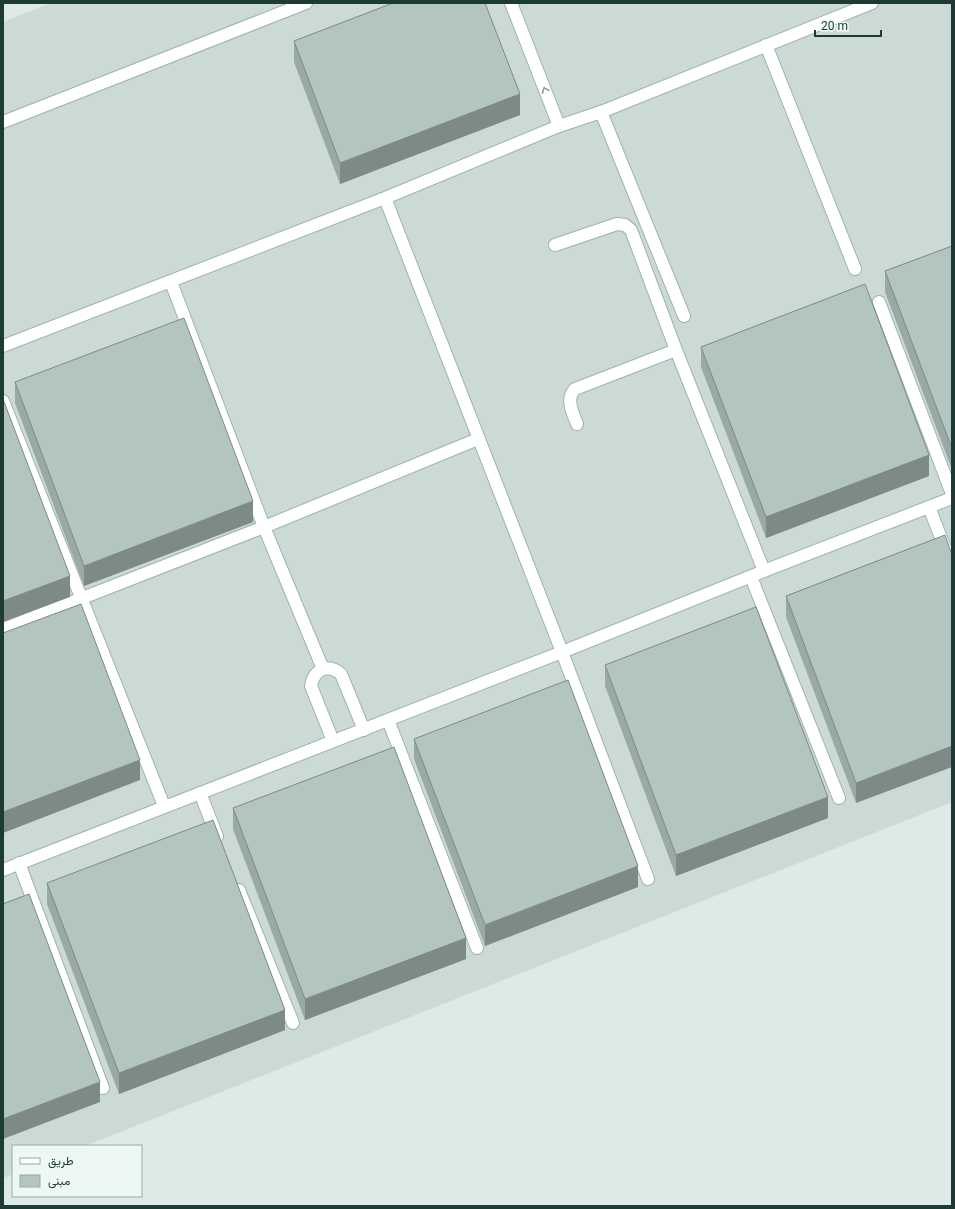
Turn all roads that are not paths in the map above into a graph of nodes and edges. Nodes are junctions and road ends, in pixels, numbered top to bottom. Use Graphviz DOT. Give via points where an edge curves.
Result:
graph roads {
  1 [pos="306,3"];
  2 [pos="511,3"];
  3 [pos="872,3"];
  4 [pos="766,45"];
  5 [pos="601,112"];
  6 [pos="3,122"];
  7 [pos="559,126"];
  8 [pos="385,198"];
  9 [pos="555,245"];
  10 [pos="855,269"];
  11 [pos="171,282"];
  12 [pos="879,302"];
  13 [pos="684,316"];
  14 [pos="3,346"];
  15 [pos="676,350"];
  16 [pos="3,401"];
  17 [pos="577,424"];
  18 [pos="478,439"];
  19 [pos="952,494"];
  20 [pos="952,498"];
  21 [pos="929,507"];
  22 [pos="264,527"];
  23 [pos="952,566"];
  24 [pos="764,571"];
  25 [pos="751,576"];
  26 [pos="82,598"];
  27 [pos="3,629"];
  28 [pos="562,652"];
  29 [pos="323,669"];
  30 [pos="388,720"];
  31 [pos="364,730"];
  32 [pos="332,741"];
  33 [pos="200,793"];
  34 [pos="839,798"];
  35 [pos="164,806"];
  36 [pos="220,843"];
  37 [pos="20,863"];
  38 [pos="3,870"];
  39 [pos="235,879"];
  40 [pos="648,879"];
  41 [pos="477,948"];
  42 [pos="293,1023"];
  43 [pos="103,1088"];
  1 -- 6 [label="street"];
  7 -- 2 [label="street, one-way"];
  3 -- 4 [label="street"];
  4 -- 5 [label="street"];
  4 -- 10 [label="street"];
  5 -- 7 [label="street"];
  5 -- 13 [label="street"];
  7 -- 8 [label="street"];
  8 -- 11 [label="street"];
  8 -- 18 [label="street"];
  9 -- 15 [label="street" via="617,224 625,225 631,230"];
  11 -- 14 [label="street"];
  11 -- 22 [label="street"];
  12 -- 19 [label="street"];
  15 -- 17 [label="street" via="575,389 570,399"];
  15 -- 24 [label="street"];
  16 -- 26 [label="street"];
  18 -- 22 [label="street"];
  18 -- 28 [label="street"];
  20 -- 21 [label="street"];
  21 -- 23 [label="street"];
  21 -- 24 [label="street"];
  22 -- 26 [label="street"];
  22 -- 29 [label="street"];
  24 -- 25 [label="street"];
  25 -- 28 [label="street"];
  25 -- 34 [label="street"];
  26 -- 27 [label="street"];
  26 -- 35 [label="street"];
  28 -- 30 [label="street"];
  28 -- 40 [label="street"];
  29 -- 31 [label="street" via="330,668 341,674"];
  29 -- 32 [label="street" via="312,679 311,686"];
  30 -- 31 [label="street"];
  30 -- 41 [label="street"];
  31 -- 32 [label="street"];
  32 -- 33 [label="street"];
  33 -- 35 [label="street"];
  33 -- 36 [label="street"];
  35 -- 37 [label="street"];
  37 -- 38 [label="street"];
  37 -- 43 [label="street"];
  39 -- 42 [label="street"];
}
